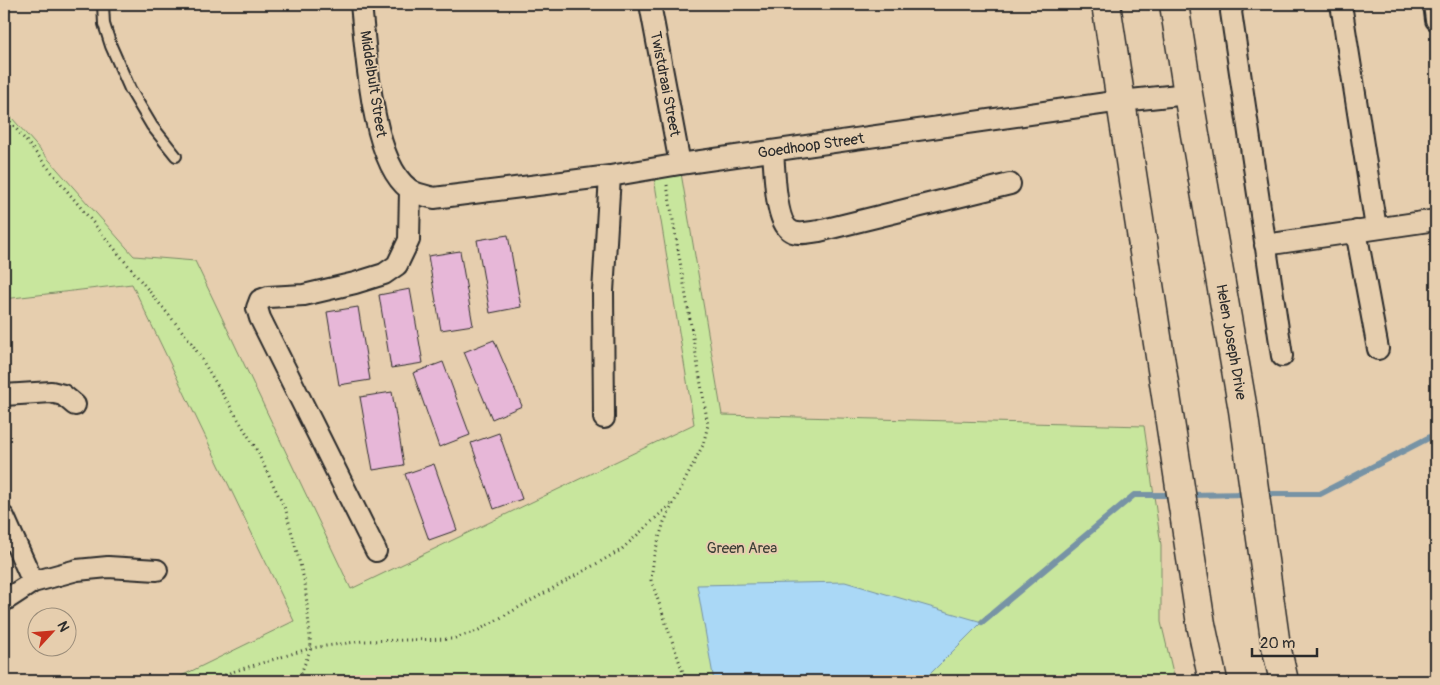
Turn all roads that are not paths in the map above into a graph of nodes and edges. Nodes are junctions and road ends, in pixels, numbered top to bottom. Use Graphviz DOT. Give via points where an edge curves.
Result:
graph roads {
  1 [pos="103,4"];
  2 [pos="360,4"];
  3 [pos="650,4"];
  4 [pos="1106,4"];
  5 [pos="1174,4"];
  6 [pos="1233,4"];
  7 [pos="1341,4"];
  8 [pos="1434,4"];
  9 [pos="1436,20"];
  10 [pos="1188,94"];
  11 [pos="1121,101"];
  12 [pos="773,152"];
  13 [pos="176,156"];
  14 [pos="672,166"];
  15 [pos="610,176"];
  16 [pos="1010,184"];
  17 [pos="410,190"];
  18 [pos="1436,224"];
  19 [pos="1376,228"];
  20 [pos="1356,231"];
  21 [pos="1265,245"];
  22 [pos="1378,349"];
  23 [pos="1282,356"];
  24 [pos="4,395"];
  25 [pos="75,405"];
  26 [pos="604,418"];
  27 [pos="4,517"];
  28 [pos="376,551"];
  29 [pos="156,570"];
  30 [pos="33,582"];
  31 [pos="4,601"];
  32 [pos="1213,681"];
  33 [pos="1284,681"];
  1 -- 13 [label="lane" via="104,24 130,89 152,126"];
  2 -- 17 [label="street, Middelbult Street" via="379,133 389,162"];
  3 -- 14 [label="street, Twistdraai Street"];
  4 -- 11 [label="street"];
  5 -- 10 [label="street, Helen Joseph Drive"];
  6 -- 21 [label="street" via="1231,12"];
  7 -- 19 [label="street"];
  8 -- 9 [label="street"];
  10 -- 11 [label="street, Goedhoop Street"];
  10 -- 33 [label="street, Helen Joseph Drive" via="1243,410 1276,646"];
  11 -- 12 [label="street, Goedhoop Street"];
  11 -- 32 [label="street" via="1200,624"];
  12 -- 14 [label="street, Goedhoop Street"];
  12 -- 16 [label="street" via="779,214 791,232 820,231"];
  14 -- 15 [label="street, Goedhoop Street"];
  15 -- 17 [label="street, Goedhoop Street" via="434,198"];
  15 -- 26 [label="street" via="604,292"];
  17 -- 28 [label="street" via="409,240 397,266 384,274 355,283 304,295 268,297 260,300 257,308"];
  18 -- 19 [label="street"];
  19 -- 20 [label="street"];
  20 -- 21 [label="street"];
  20 -- 22 [label="street"];
  21 -- 23 [label="street"];
  24 -- 25 [label="street" via="51,392"];
  27 -- 30 [label="street"];
  29 -- 30 [label="street" via="108,567 77,570"];
  30 -- 31 [label="street"];
}
